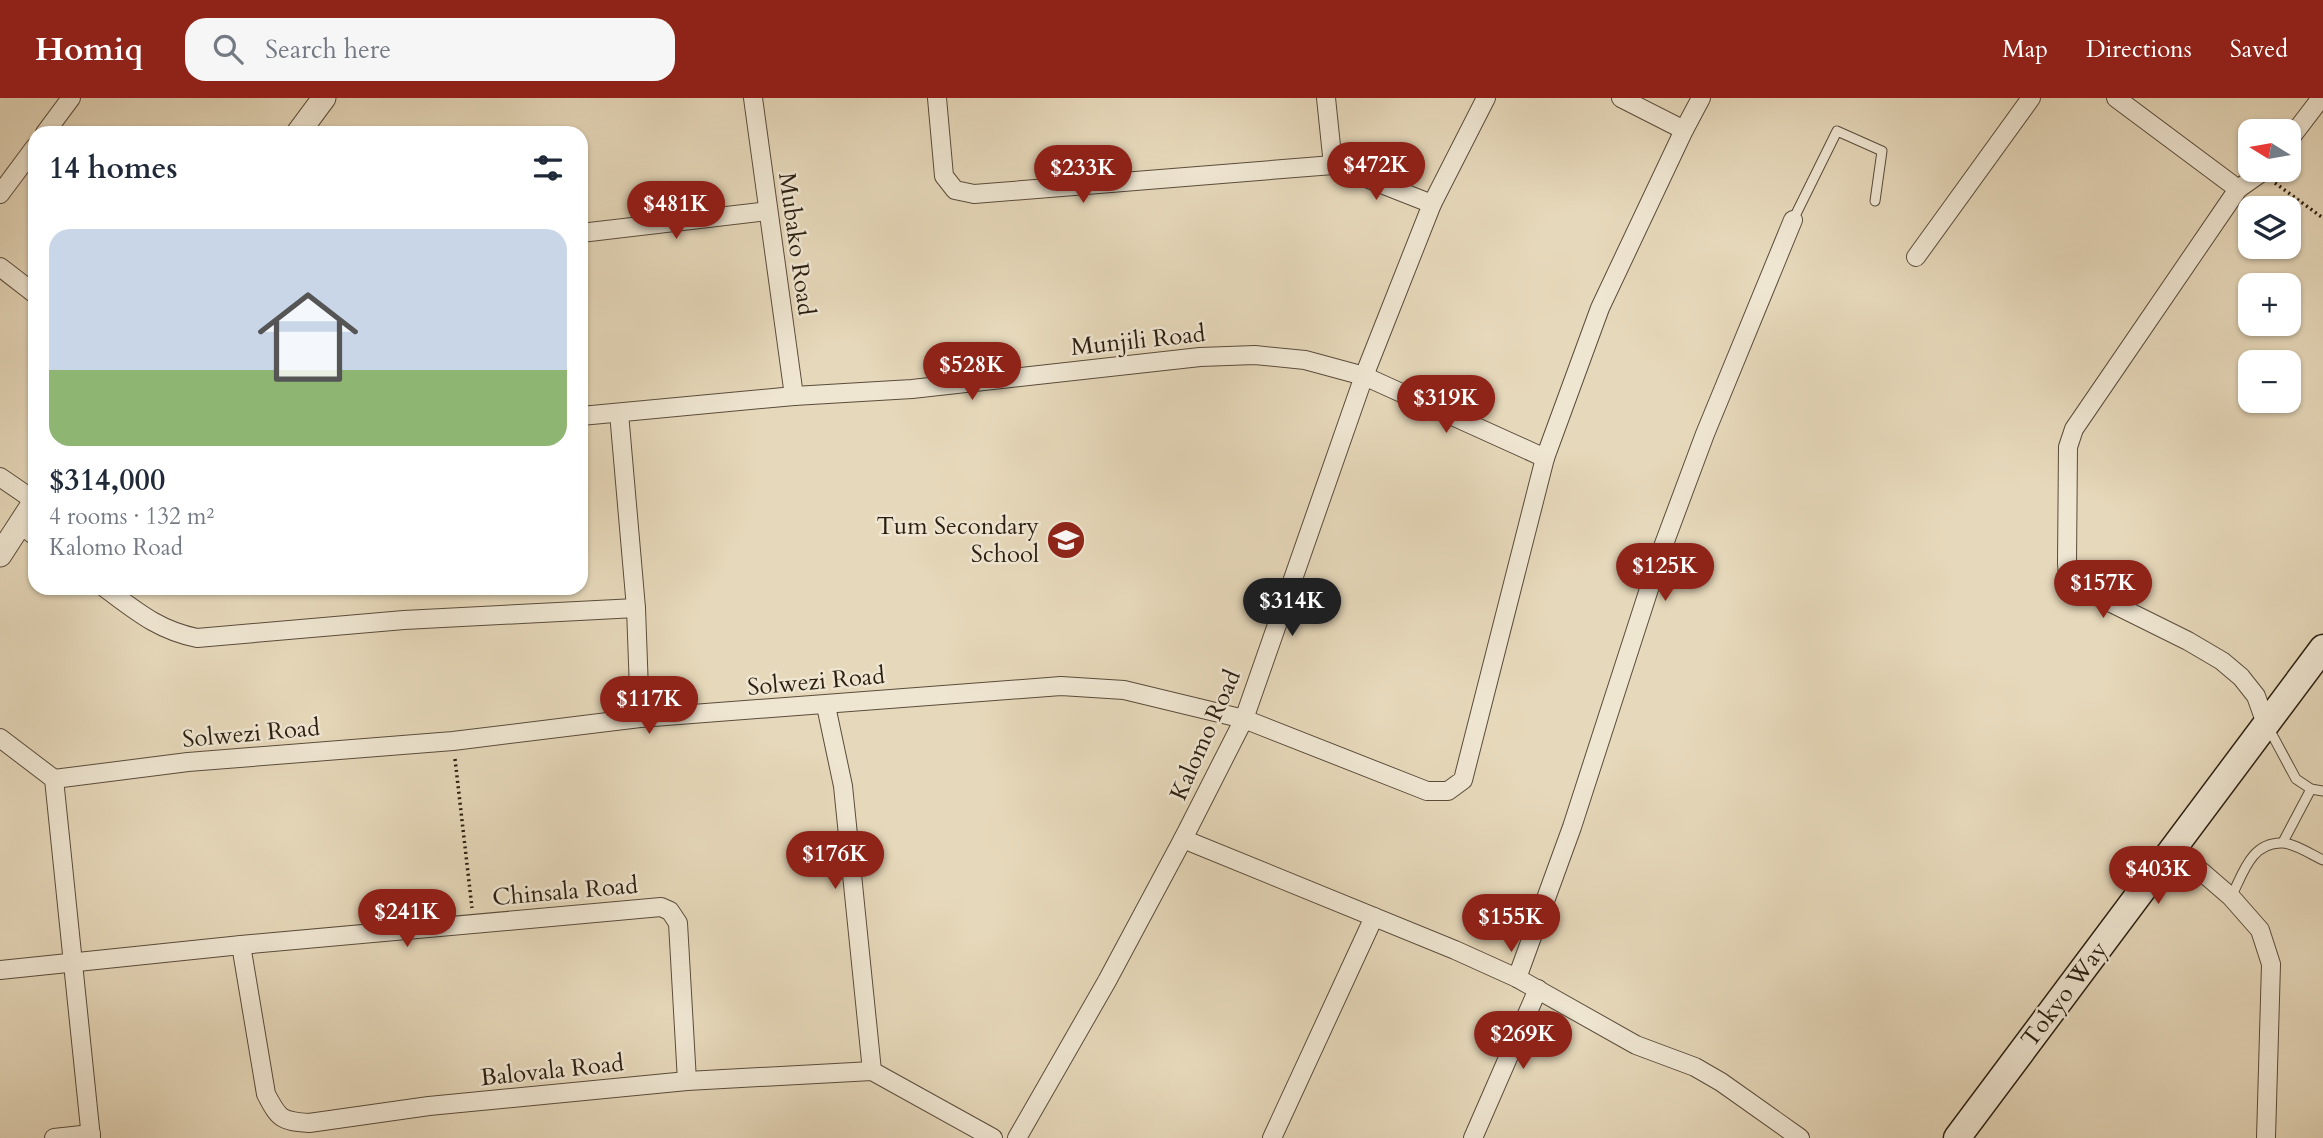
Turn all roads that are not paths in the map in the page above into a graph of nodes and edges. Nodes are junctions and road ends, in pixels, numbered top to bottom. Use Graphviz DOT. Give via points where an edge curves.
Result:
graph roads {
  1 [pos="71,98"];
  2 [pos="324,98"];
  3 [pos="753,98"];
  4 [pos="937,98"];
  5 [pos="1326,98"];
  6 [pos="1486,98"];
  7 [pos="1620,98"];
  8 [pos="1701,98"];
  9 [pos="2031,98"];
  10 [pos="2116,98"];
  11 [pos="2321,98"];
  12 [pos="2301,124"];
  13 [pos="50,126"];
  14 [pos="303,126"];
  15 [pos="1684,130"];
  16 [pos="28,156"];
  17 [pos="1333,165"];
  18 [pos="2249,182"];
  19 [pos="2238,189"];
  20 [pos="0,194"];
  21 [pos="1875,201"];
  22 [pos="1432,204"];
  23 [pos="768,211"];
  24 [pos="1793,220"];
  25 [pos="588,232"];
  26 [pos="1916,257"];
  27 [pos="0,267"];
  28 [pos="28,289"];
  29 [pos="1364,376"];
  30 [pos="794,396"];
  31 [pos="619,413"];
  32 [pos="588,415"];
  33 [pos="1545,458"];
  34 [pos="0,477"];
  35 [pos="28,496"];
  36 [pos="28,531"];
  37 [pos="0,555"];
  38 [pos="114,595"];
  39 [pos="636,608"];
  40 [pos="2323,648"];
  41 [pos="826,706"];
  42 [pos="640,718"];
  43 [pos="1244,719"];
  44 [pos="2266,724"];
  45 [pos="0,738"];
  46 [pos="54,779"];
  47 [pos="2311,789"];
  48 [pos="2323,791"];
  49 [pos="1183,839"];
  50 [pos="2283,842"];
  51 [pos="2173,847"];
  52 [pos="2323,860"];
  53 [pos="2231,897"];
  54 [pos="1374,917"];
  55 [pos="241,944"];
  56 [pos="74,962"];
  57 [pos="0,970"];
  58 [pos="1517,978"];
  59 [pos="1538,989"];
  60 [pos="872,1071"];
  61 [pos="687,1081"];
  62 [pos="91,1136"];
  63 [pos="54,1138"];
  64 [pos="993,1138"];
  65 [pos="1017,1138"];
  66 [pos="1272,1138"];
  67 [pos="1473,1138"];
  68 [pos="1800,1138"];
  69 [pos="1957,1138"];
  70 [pos="2266,1138"];
  1 -- 13 [label="street"];
  2 -- 14 [label="street"];
  3 -- 23 [label="street, Mubako Road"];
  4 -- 17 [label="street" via="944,176 955,190 974,194"];
  5 -- 17 [label="street"];
  6 -- 22 [label="street, Kalomo Road"];
  7 -- 15 [label="street"];
  8 -- 15 [label="street, Solwezi Road"];
  9 -- 26 [label="street"];
  10 -- 19 [label="street"];
  11 -- 12 [label="street"];
  15 -- 33 [label="street, Solwezi Road" via="1600,308"];
  16 -- 20 [label="street"];
  17 -- 22 [label="street"];
  18 -- 19 [label="street"];
  19 -- 44 [label="street" via="2074,429 2068,447 2067,562 2068,577 2075,584 2222,661 2256,696"];
  21 -- 24 [label="lane" via="1882,151 1837,131"];
  22 -- 29 [label="street, Kalomo Road"];
  23 -- 25 [label="street"];
  23 -- 30 [label="street, Mubako Road"];
  24 -- 58 [label="street" via="1661,552 1572,827"];
  27 -- 28 [label="street"];
  29 -- 30 [label="street, Munjili Road" via="1305,360 1255,355"];
  29 -- 33 [label="street, Munjili Road"];
  29 -- 43 [label="street, Kalomo Road"];
  30 -- 31 [label="street, Munjili Road"];
  31 -- 32 [label="street, Munjili Road"];
  31 -- 39 [label="street"];
  33 -- 43 [label="street, Solwezi Road" via="1463,780 1448,791 1427,791"];
  34 -- 35 [label="street"];
  36 -- 37 [label="street"];
  38 -- 39 [label="street" via="150,622 174,634 197,638 404,620"];
  39 -- 42 [label="street"];
  40 -- 44 [label="main road, Tokyo Way"];
  41 -- 42 [label="street, Solwezi Road"];
  41 -- 43 [label="street, Solwezi Road" via="1061,686 1124,690"];
  41 -- 60 [label="street" via="843,786"];
  42 -- 46 [label="street, Solwezi Road" via="453,741 188,762"];
  43 -- 49 [label="street, Kalomo Road"];
  44 -- 47 [label="lane" via="2296,779"];
  44 -- 51 [label="main road, Tokyo Way"];
  45 -- 46 [label="street"];
  46 -- 56 [label="street"];
  47 -- 48 [label="lane"];
  47 -- 50 [label="lane"];
  49 -- 54 [label="street"];
  49 -- 65 [label="street, Kalomo Road"];
  50 -- 52 [label="lane"];
  50 -- 53 [label="lane" via="2262,847 2252,855"];
  51 -- 53 [label="street"];
  51 -- 69 [label="main road, Tokyo Way"];
  53 -- 70 [label="street" via="2260,930 2271,964"];
  54 -- 58 [label="street"];
  54 -- 66 [label="street"];
  55 -- 56 [label="street, Chinsala Road"];
  55 -- 61 [label="street, Balovala Road" via="266,1094 276,1114 291,1122"];
  55 -- 61 [label="street, Chinsala Road" via="661,907 678,923"];
  56 -- 57 [label="street, Chinsala Road"];
  56 -- 62 [label="street"];
  58 -- 59 [label="street"];
  59 -- 67 [label="street"];
  59 -- 68 [label="street" via="1636,1045 1695,1067"];
  60 -- 61 [label="street, Balovala Road"];
  60 -- 64 [label="street"];
  62 -- 63 [label="street"];
}
